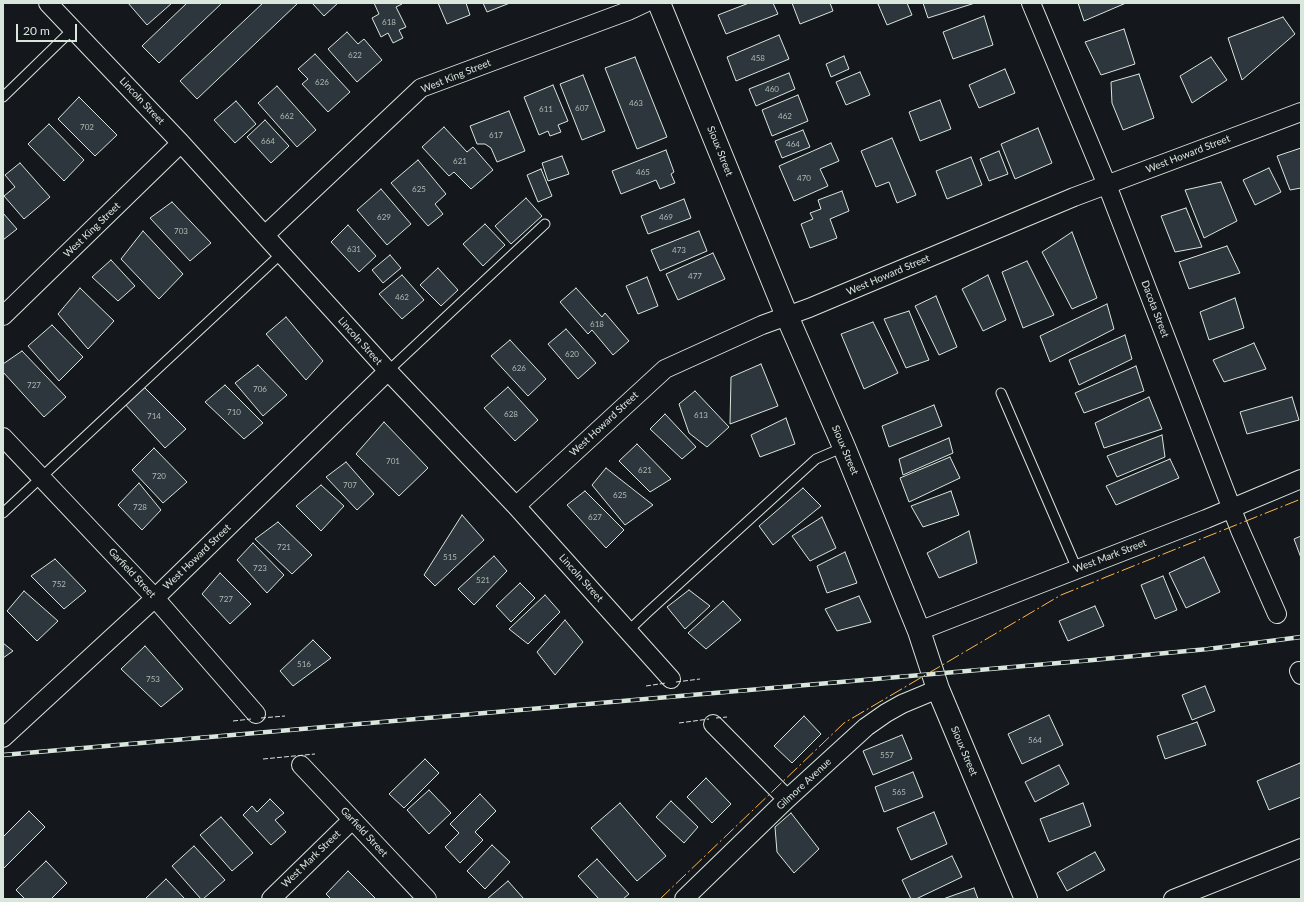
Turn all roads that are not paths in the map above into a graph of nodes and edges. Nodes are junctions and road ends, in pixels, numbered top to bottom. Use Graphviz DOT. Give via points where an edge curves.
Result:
graph roads {
  1 [pos="48,3"];
  2 [pos="645,3"];
  3 [pos="659,3"];
  4 [pos="1031,3"];
  5 [pos="73,29"];
  6 [pos="3,97"];
  7 [pos="1301,112"];
  8 [pos="181,143"];
  9 [pos="1107,185"];
  10 [pos="545,224"];
  11 [pos="265,235"];
  12 [pos="282,253"];
  13 [pos="3,316"];
  14 [pos="787,316"];
  15 [pos="388,371"];
  16 [pos="1001,393"];
  17 [pos="3,436"];
  18 [pos="844,447"];
  19 [pos="41,477"];
  20 [pos="1301,479"];
  21 [pos="516,506"];
  22 [pos="1232,508"];
  23 [pos="3,513"];
  24 [pos="1077,569"];
  25 [pos="155,598"];
  26 [pos="1277,614"];
  27 [pos="628,631"];
  28 [pos="918,632"];
  29 [pos="671,679"];
  30 [pos="938,689"];
  31 [pos="256,714"];
  32 [pos="713,724"];
  33 [pos="3,738"];
  34 [pos="301,765"];
  35 [pos="787,800"];
  36 [pos="352,820"];
  37 [pos="1301,848"];
  38 [pos="271,899"];
  39 [pos="427,899"];
  40 [pos="684,899"];
  41 [pos="1026,899"];
  42 [pos="1173,899"];
  1 -- 5 [label="street, Lincoln Street"];
  2 -- 11 [label="street, West King Street" via="421,88"];
  3 -- 14 [label="street, Sioux Street"];
  4 -- 9 [label="street, Dacota Street"];
  5 -- 6 [label="lane"];
  5 -- 8 [label="street, Lincoln Street"];
  7 -- 9 [label="street, West Howard Street"];
  8 -- 11 [label="street, Lincoln Street"];
  8 -- 13 [label="street, West King Street"];
  9 -- 14 [label="street, West Howard Street"];
  9 -- 22 [label="street, Dacota Street"];
  10 -- 15 [label="lane"];
  11 -- 12 [label="street, Lincoln Street"];
  12 -- 15 [label="street, Lincoln Street"];
  12 -- 19 [label="lane"];
  14 -- 18 [label="street, Sioux Street"];
  14 -- 21 [label="street, West Howard Street" via="665,369"];
  15 -- 21 [label="street, Lincoln Street"];
  15 -- 25 [label="street, West Howard Street"];
  16 -- 24 [label="lane"];
  17 -- 19 [label="street, Garfield Street"];
  18 -- 27 [label="lane" via="816,459"];
  18 -- 28 [label="street, Sioux Street"];
  19 -- 23 [label="lane"];
  19 -- 25 [label="street, Garfield Street"];
  20 -- 22 [label="street, West Mark Street"];
  21 -- 27 [label="street, Lincoln Street"];
  22 -- 24 [label="street, West Mark Street"];
  22 -- 26 [label="street, Dacota Street"];
  24 -- 28 [label="street, West Mark Street"];
  25 -- 31 [label="street, Garfield Street"];
  25 -- 33 [label="street, West Howard Street"];
  27 -- 29 [label="street, Lincoln Street"];
  28 -- 30 [label="street, Sioux Street"];
  30 -- 35 [label="street, Gilmore Avenue" via="886,713"];
  30 -- 41 [label="street, Sioux Street"];
  32 -- 35 [label="street"];
  34 -- 36 [label="street, Garfield Street"];
  35 -- 40 [label="street, Gilmore Avenue"];
  36 -- 38 [label="street, West Mark Street"];
  36 -- 39 [label="street, Garfield Street"];
  37 -- 42 [label="street"];
}
